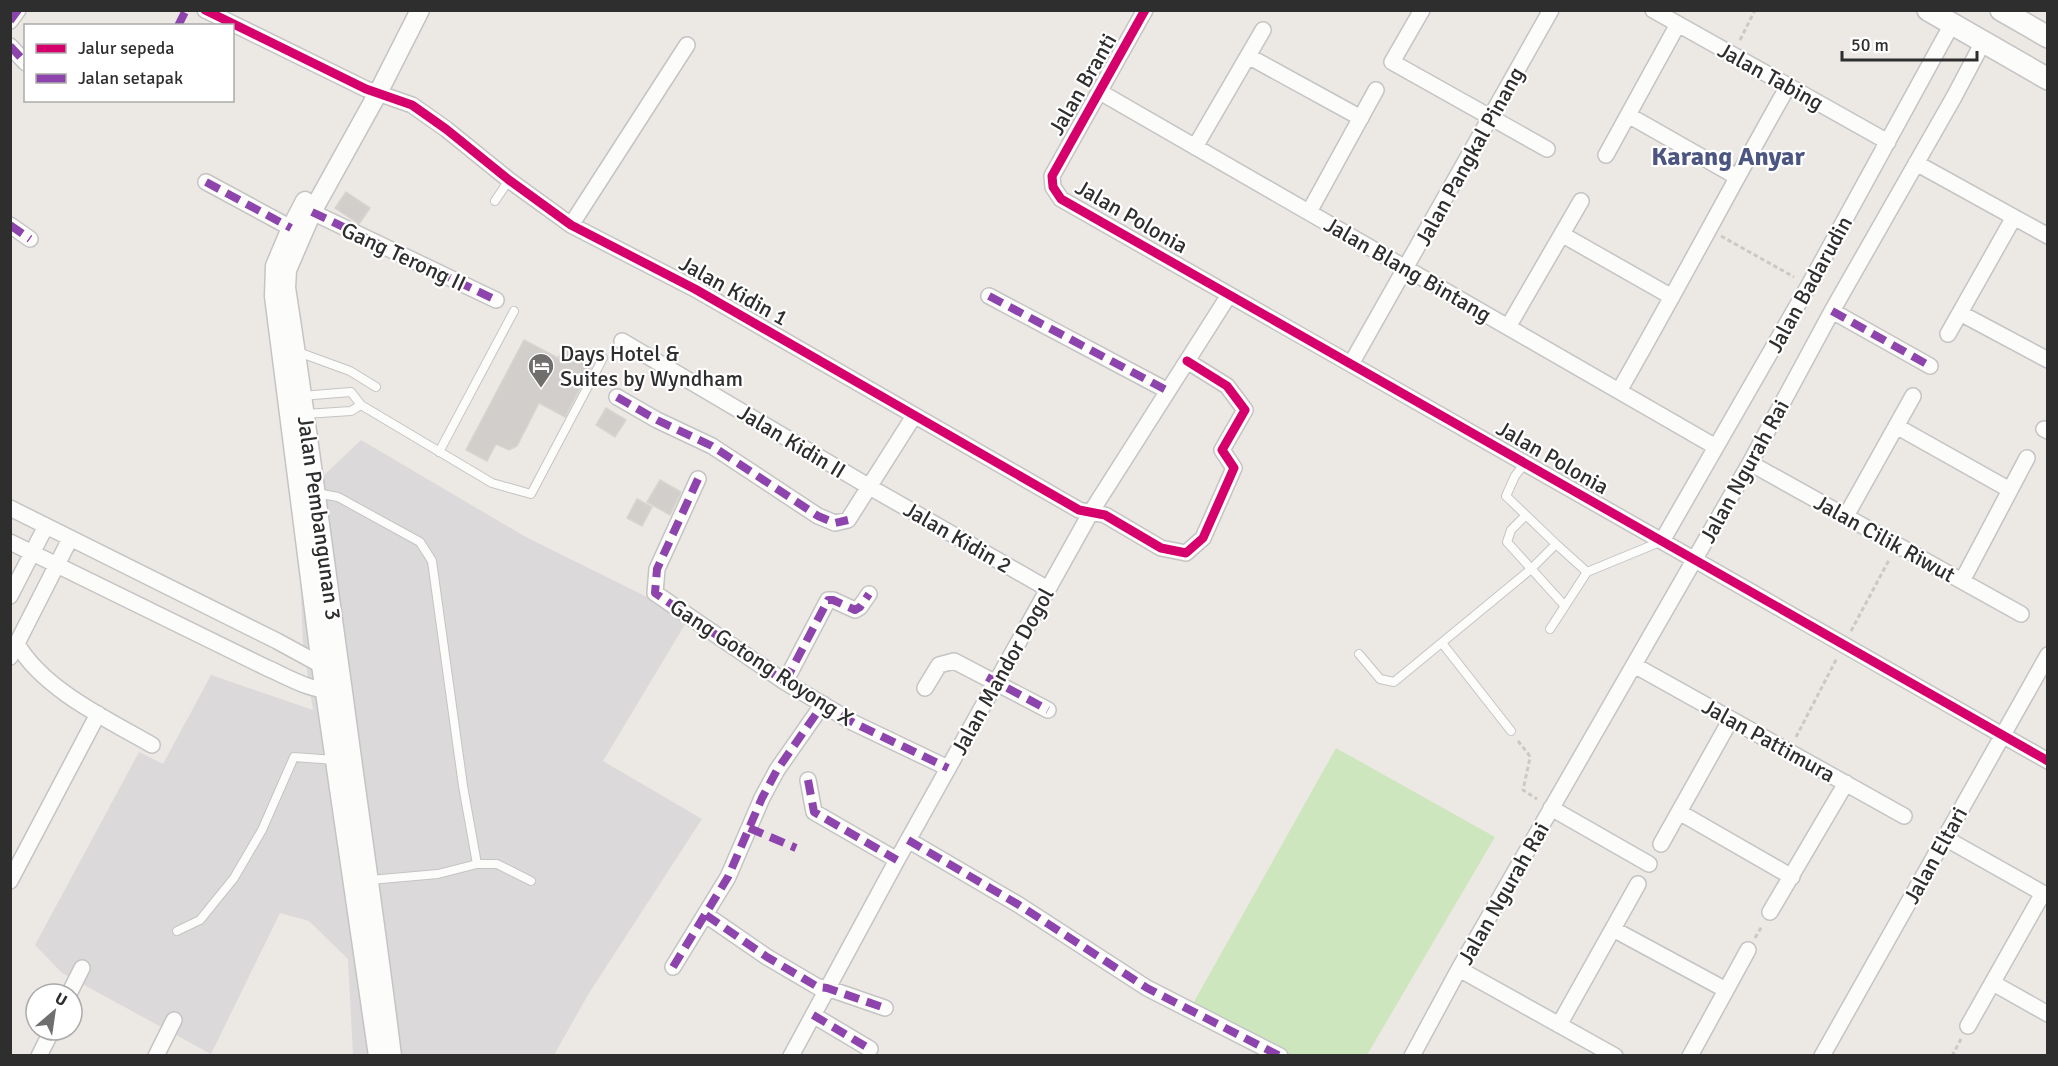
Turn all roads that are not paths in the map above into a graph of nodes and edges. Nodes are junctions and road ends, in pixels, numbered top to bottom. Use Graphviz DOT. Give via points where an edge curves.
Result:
graph roads {
  1 [pos="18,10"];
  2 [pos="205,10"];
  3 [pos="406,10"];
  4 [pos="420,10"];
  5 [pos="1145,10"];
  6 [pos="1422,10"];
  7 [pos="1551,10"];
  8 [pos="1653,10"];
  9 [pos="1928,10"];
  10 [pos="2001,10"];
  11 [pos="10,21"];
  12 [pos="234,24"];
  13 [pos="234,24"];
  14 [pos="1678,24"];
  15 [pos="1952,24"];
  16 [pos="1263,30"];
  17 [pos="2048,37"];
  18 [pos="1983,42"];
  19 [pos="687,45"];
  20 [pos="10,46"];
  21 [pos="1248,56"];
  22 [pos="24,61"];
  23 [pos="2048,79"];
  24 [pos="1788,86"];
  25 [pos="1376,90"];
  26 [pos="372,91"];
  27 [pos="1100,92"];
  28 [pos="1628,115"];
  29 [pos="1492,117"];
  30 [pos="1361,118"];
  31 [pos="1888,142"];
  32 [pos="1196,147"];
  33 [pos="1547,149"];
  34 [pos="1606,154"];
  35 [pos="1916,163"];
  36 [pos="1052,176"];
  37 [pos="1737,177"];
  38 [pos="509,180"];
  39 [pos="206,182"];
  40 [pos="495,201"];
  41 [pos="1581,201"];
  42 [pos="312,212"];
  43 [pos="1309,212"];
  44 [pos="2014,217"];
  45 [pos="10,225"];
  46 [pos="571,225"];
  47 [pos="291,228"];
  48 [pos="1563,235"];
  49 [pos="2048,236"];
  50 [pos="30,239"];
  51 [pos="1406,268"];
  52 [pos="1229,295"];
  53 [pos="989,296"];
  54 [pos="1672,297"];
  55 [pos="496,300"];
  56 [pos="514,311"];
  57 [pos="1832,311"];
  58 [pos="1960,314"];
  59 [pos="1508,327"];
  60 [pos="1948,334"];
  61 [pos="622,341"];
  62 [pos="296,351"];
  63 [pos="603,358"];
  64 [pos="2048,360"];
  65 [pos="1187,361"];
  66 [pos="1351,364"];
  67 [pos="1930,366"];
  68 [pos="376,387"];
  69 [pos="1168,391"];
  70 [pos="1619,391"];
  71 [pos="1912,396"];
  72 [pos="616,397"];
  73 [pos="361,405"];
  74 [pos="296,406"];
  75 [pos="914,416"];
  76 [pos="1896,426"];
  77 [pos="1716,447"];
  78 [pos="439,452"];
  79 [pos="2028,458"];
  80 [pos="1525,463"];
  81 [pos="1750,463"];
  82 [pos="698,479"];
  83 [pos="868,486"];
  84 [pos="2010,490"];
  85 [pos="316,493"];
  86 [pos="10,508"];
  87 [pos="1091,512"];
  88 [pos="1526,515"];
  89 [pos="1846,516"];
  90 [pos="46,526"];
  91 [pos="70,539"];
  92 [pos="1662,541"];
  93 [pos="10,542"];
  94 [pos="1556,544"];
  95 [pos="32,553"];
  96 [pos="1694,560"];
  97 [pos="57,564"];
  98 [pos="1530,570"];
  99 [pos="1587,572"];
  100 [pos="1962,581"];
  101 [pos="1048,589"];
  102 [pos="869,594"];
  103 [pos="10,596"];
  104 [pos="1564,606"];
  105 [pos="2021,614"];
  106 [pos="1550,628"];
  107 [pos="1442,643"];
  108 [pos="14,650"];
  109 [pos="1359,654"];
  110 [pos="2048,655"];
  111 [pos="305,656"];
  112 [pos="321,665"];
  113 [pos="340,665"];
  114 [pos="1634,665"];
  115 [pos="296,681"];
  116 [pos="785,681"];
  117 [pos="996,682"];
  118 [pos="925,688"];
  119 [pos="334,690"];
  120 [pos="823,704"];
  121 [pos="1048,710"];
  122 [pos="98,714"];
  123 [pos="1731,719"];
  124 [pos="1511,731"];
  125 [pos="2002,736"];
  126 [pos="152,745"];
  127 [pos="335,760"];
  128 [pos="2048,761"];
  129 [pos="948,768"];
  130 [pos="808,780"];
  131 [pos="1846,783"];
  132 [pos="1551,808"];
  133 [pos="1679,812"];
  134 [pos="1904,816"];
  135 [pos="354,826"];
  136 [pos="1945,838"];
  137 [pos="908,840"];
  138 [pos="1661,844"];
  139 [pos="897,860"];
  140 [pos="477,864"];
  141 [pos="1650,864"];
  142 [pos="1792,876"];
  143 [pos="370,880"];
  144 [pos="10,881"];
  145 [pos="531,881"];
  146 [pos="1638,884"];
  147 [pos="2045,895"];
  148 [pos="1770,912"];
  149 [pos="706,915"];
  150 [pos="1613,929"];
  151 [pos="177,931"];
  152 [pos="1748,950"];
  153 [pos="673,967"];
  154 [pos="82,968"];
  155 [pos="1459,969"];
  156 [pos="75,982"];
  157 [pos="1993,983"];
  158 [pos="827,988"];
  159 [pos="1726,990"];
  160 [pos="885,1008"];
  161 [pos="2048,1014"];
  162 [pos="813,1015"];
  163 [pos="174,1020"];
  164 [pos="1559,1025"];
  165 [pos="1968,1026"];
  166 [pos="46,1042"];
  167 [pos="870,1049"];
  168 [pos="39,1056"];
  169 [pos="156,1056"];
  170 [pos="378,1056"];
  171 [pos="392,1056"];
  172 [pos="791,1056"];
  173 [pos="1280,1056"];
  174 [pos="1412,1056"];
  175 [pos="1615,1056"];
  176 [pos="1690,1056"];
  177 [pos="1822,1056"];
  1 -- 11 [label="street"];
  2 -- 12 [label="street, Jalan Kidin 1"];
  3 -- 26 [label="street, Jalan Pembangunan 3"];
  4 -- 26 [label="street, Jalan Pembangunan 3"];
  5 -- 27 [label="street, Jalan Branti"];
  6 -- 29 [label="street" via="1392,62"];
  7 -- 29 [label="street, Jalan Pangkal Pinang"];
  8 -- 14 [label="street, Jalan Tabing"];
  9 -- 15 [label="main road"];
  10 -- 17 [label="main road"];
  13 -- 26 [label="street, Jalan Kidin 1"];
  14 -- 24 [label="street, Jalan Tabing"];
  14 -- 28 [label="street"];
  15 -- 18 [label="main road"];
  15 -- 31 [label="street, Jalan Badarudin"];
  16 -- 21 [label="street"];
  18 -- 23 [label="main road"];
  18 -- 35 [label="street, Jalan Ngurah Rai"];
  19 -- 46 [label="street"];
  20 -- 22 [label="street"];
  21 -- 30 [label="street"];
  21 -- 32 [label="street"];
  24 -- 31 [label="street, Jalan Tabing"];
  24 -- 37 [label="street"];
  25 -- 30 [label="street"];
  26 -- 38 [label="street, Jalan Kidin 1" via="412,105"];
  26 -- 42 [label="street, Jalan Pembangunan 3"];
  26 -- 47 [label="street, Jalan Pembangunan 3"];
  27 -- 32 [label="street, Jalan Blang Bintang"];
  27 -- 36 [label="street, Jalan Branti"];
  28 -- 34 [label="street"];
  28 -- 37 [label="street"];
  29 -- 33 [label="street"];
  29 -- 51 [label="street, Jalan Pangkal Pinang"];
  30 -- 43 [label="street"];
  31 -- 77 [label="street, Jalan Badarudin"];
  32 -- 43 [label="street, Jalan Blang Bintang"];
  35 -- 44 [label="street"];
  35 -- 57 [label="street, Jalan Ngurah Rai"];
  36 -- 52 [label="street, Jalan Polonia" via="1053,187 1061,199"];
  37 -- 54 [label="street"];
  38 -- 40 [label="lane"];
  38 -- 46 [label="street, Jalan Kidin 1"];
  39 -- 47 [label="street"];
  41 -- 48 [label="street"];
  42 -- 55 [label="street, Gang Terong II"];
  42 -- 62 [label="street, Jalan Pembangunan 3" via="287,270"];
  43 -- 51 [label="street, Jalan Blang Bintang"];
  44 -- 49 [label="street"];
  44 -- 58 [label="street"];
  45 -- 50 [label="street"];
  46 -- 75 [label="street, Jalan Kidin 1" via="695,289"];
  47 -- 74 [label="street, Jalan Pembangunan 3" via="275,266 274,296"];
  48 -- 54 [label="street"];
  48 -- 59 [label="street"];
  51 -- 59 [label="street, Jalan Blang Bintang"];
  51 -- 66 [label="street, Jalan Pangkal Pinang"];
  52 -- 65 [label="street, Jalan Mandor Dogol"];
  52 -- 66 [label="street, Jalan Polonia"];
  53 -- 69 [label="street"];
  54 -- 70 [label="street"];
  56 -- 78 [label="lane"];
  57 -- 67 [label="street"];
  57 -- 81 [label="street, Jalan Ngurah Rai"];
  58 -- 60 [label="street"];
  58 -- 64 [label="street"];
  59 -- 70 [label="street, Jalan Blang Bintang"];
  61 -- 83 [label="street, Jalan Kidin II"];
  62 -- 68 [label="lane" via="350,371"];
  62 -- 74 [label="street, Jalan Pembangunan 3"];
  63 -- 78 [label="lane" via="531,494 492,483"];
  65 -- 69 [label="street, Jalan Mandor Dogol"];
  65 -- 87 [label="street, Jalan Kidin 1" via="1227,386 1245,410 1222,450 1234,468 1203,538 1186,553 1161,548 1105,515"];
  66 -- 80 [label="street, Jalan Polonia"];
  69 -- 87 [label="street, Jalan Mandor Dogol"];
  70 -- 77 [label="street, Jalan Blang Bintang"];
  71 -- 76 [label="street"];
  72 -- 83 [label="street" via="712,446 836,524 848,520"];
  73 -- 74 [label="lane" via="351,411"];
  73 -- 74 [label="lane" via="351,392"];
  73 -- 78 [label="lane"];
  74 -- 85 [label="street, Jalan Pembangunan 3"];
  74 -- 112 [label="street, Jalan Pembangunan 3"];
  75 -- 83 [label="street"];
  75 -- 87 [label="street, Jalan Kidin 1" via="1079,510"];
  76 -- 84 [label="street"];
  76 -- 89 [label="street"];
  77 -- 92 [label="street, Jalan Badarudin"];
  79 -- 84 [label="street"];
  80 -- 88 [label="lane" via="1506,496"];
  80 -- 92 [label="street, Jalan Polonia"];
  81 -- 89 [label="street, Jalan Cilik Riwut"];
  81 -- 96 [label="street, Jalan Ngurah Rai"];
  82 -- 116 [label="street, Gang Gotong Royong X" via="657,569 655,593"];
  83 -- 101 [label="street, Jalan Kidin 2"];
  84 -- 100 [label="street"];
  85 -- 113 [label="street, Jalan Pembangunan 3"];
  85 -- 140 [label="lane" via="338,497 420,542 432,561"];
  86 -- 90 [label="street"];
  87 -- 101 [label="street, Jalan Mandor Dogol"];
  88 -- 94 [label="lane"];
  88 -- 98 [label="lane" via="1511,530 1507,542"];
  89 -- 100 [label="street, Jalan Cilik Riwut"];
  90 -- 91 [label="street"];
  90 -- 95 [label="street"];
  91 -- 97 [label="street"];
  91 -- 111 [label="street"];
  92 -- 96 [label="street, Jalan Polonia"];
  92 -- 99 [label="lane"];
  93 -- 95 [label="street"];
  94 -- 98 [label="lane"];
  94 -- 99 [label="lane"];
  95 -- 97 [label="street"];
  95 -- 103 [label="street"];
  96 -- 114 [label="street, Jalan Ngurah Rai"];
  96 -- 125 [label="street, Jalan Polonia"];
  97 -- 108 [label="street"];
  97 -- 115 [label="street"];
  98 -- 104 [label="lane"];
  98 -- 107 [label="lane"];
  99 -- 104 [label="lane"];
  100 -- 105 [label="street, Jalan Cilik Riwut"];
  101 -- 117 [label="street, Jalan Mandor Dogol"];
  102 -- 116 [label="street" via="855,610 828,600"];
  104 -- 106 [label="lane"];
  107 -- 109 [label="lane" via="1394,682 1380,679"];
  107 -- 124 [label="lane"];
  108 -- 122 [label="street" via="56,686"];
  110 -- 125 [label="street, Jalan Eltari"];
  111 -- 112 [label="street"];
  111 -- 115 [label="street"];
  112 -- 113 [label="street"];
  112 -- 119 [label="street, Jalan Pembangunan 3"];
  113 -- 119 [label="street, Jalan Pembangunan 3"];
  114 -- 123 [label="street, Jalan Pattimura"];
  114 -- 132 [label="street, Jalan Ngurah Rai"];
  115 -- 119 [label="street"];
  116 -- 120 [label="street, Gang Gotong Royong X"];
  117 -- 118 [label="street" via="954,661 939,666"];
  117 -- 121 [label="street"];
  117 -- 129 [label="street, Jalan Mandor Dogol"];
  119 -- 127 [label="street, Jalan Pembangunan 3"];
  119 -- 135 [label="street, Jalan Pembangunan 3"];
  120 -- 129 [label="street, Gang Gotong Royong X"];
  120 -- 149 [label="street" via="777,770 728,877"];
  122 -- 126 [label="street"];
  122 -- 144 [label="street"];
  123 -- 131 [label="street, Jalan Pattimura"];
  123 -- 133 [label="street"];
  125 -- 128 [label="street, Jalan Polonia"];
  125 -- 136 [label="street, Jalan Eltari"];
  127 -- 135 [label="street, Jalan Pembangunan 3"];
  127 -- 151 [label="lane" via="294,757 262,831 234,878 200,920"];
  129 -- 137 [label="street, Jalan Mandor Dogol"];
  130 -- 139 [label="street" via="814,812"];
  131 -- 134 [label="street, Jalan Pattimura"];
  131 -- 142 [label="street"];
  132 -- 141 [label="street"];
  132 -- 155 [label="street, Jalan Ngurah Rai"];
  133 -- 138 [label="street"];
  133 -- 142 [label="street"];
  135 -- 143 [label="street, Jalan Pembangunan 3"];
  135 -- 170 [label="street, Jalan Pembangunan 3"];
  136 -- 147 [label="street"];
  136 -- 177 [label="street, Jalan Eltari"];
  137 -- 139 [label="street, Jalan Mandor Dogol"];
  137 -- 173 [label="street" via="1147,988"];
  139 -- 158 [label="street, Jalan Mandor Dogol"];
  140 -- 143 [label="lane" via="438,874"];
  140 -- 145 [label="lane" via="497,864"];
  142 -- 148 [label="street"];
  143 -- 171 [label="street, Jalan Pembangunan 3"];
  146 -- 150 [label="street"];
  147 -- 157 [label="street"];
  149 -- 153 [label="street"];
  149 -- 158 [label="street" via="767,957 818,987"];
  150 -- 159 [label="street"];
  150 -- 164 [label="street"];
  152 -- 159 [label="street"];
  154 -- 156 [label="street"];
  155 -- 164 [label="street"];
  155 -- 174 [label="street, Jalan Ngurah Rai"];
  157 -- 161 [label="street"];
  157 -- 165 [label="street"];
  158 -- 160 [label="street"];
  158 -- 162 [label="street, Jalan Mandor Dogol"];
  159 -- 176 [label="street"];
  162 -- 167 [label="street"];
  162 -- 172 [label="street, Jalan Mandor Dogol"];
  163 -- 169 [label="street"];
  164 -- 175 [label="street"];
  166 -- 168 [label="street"];
}
